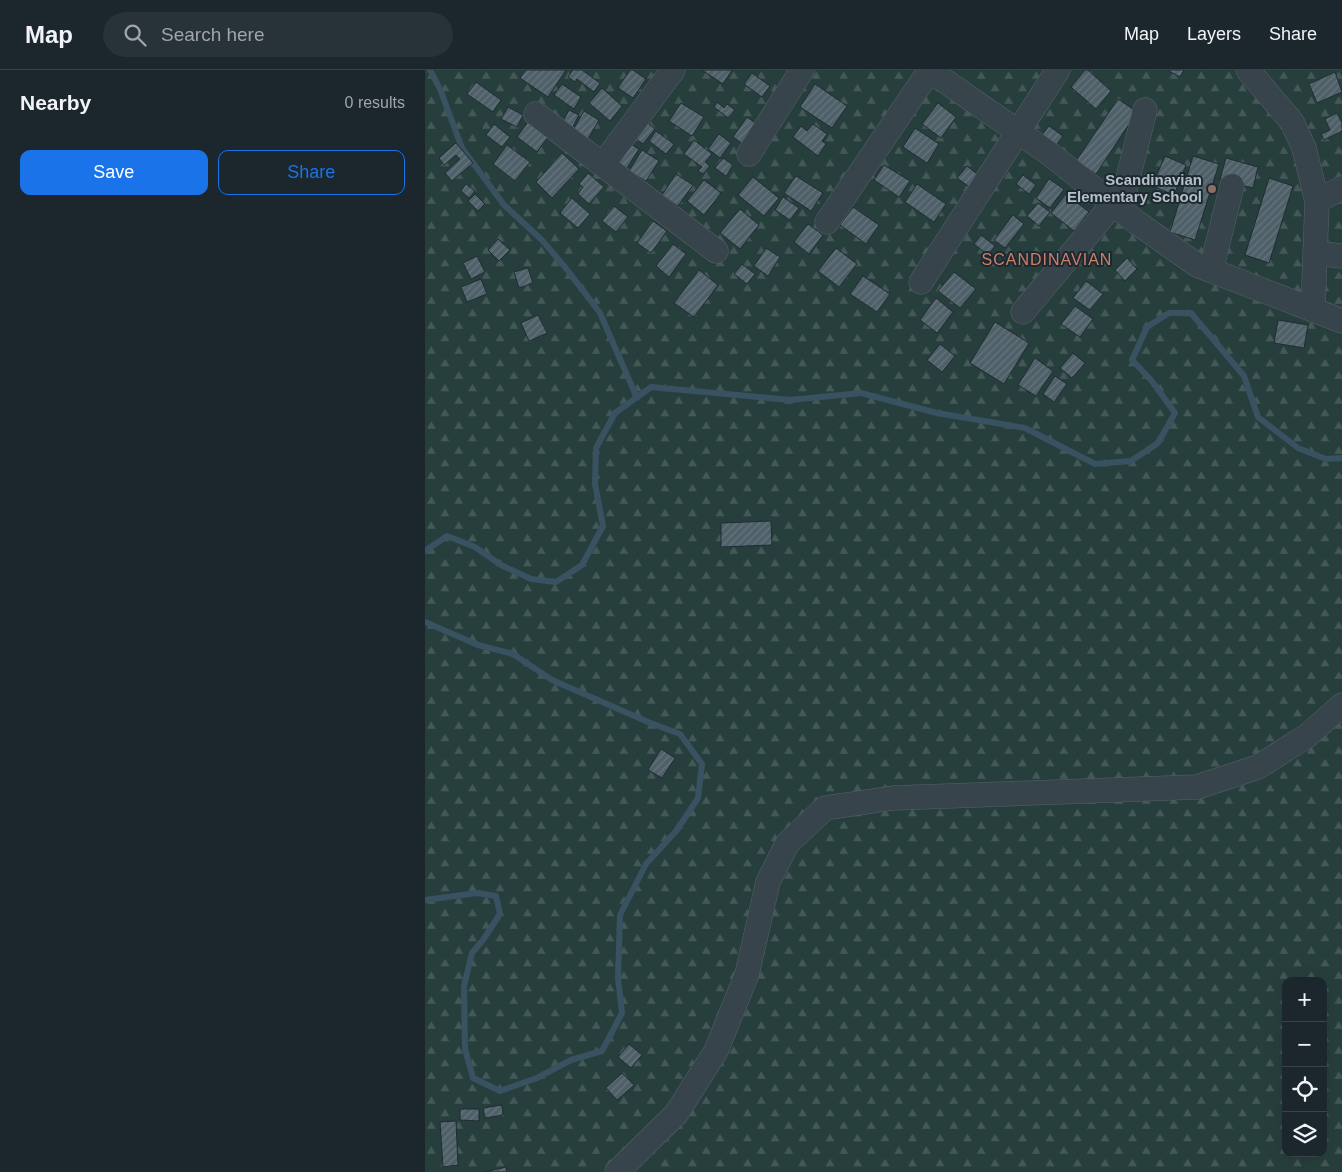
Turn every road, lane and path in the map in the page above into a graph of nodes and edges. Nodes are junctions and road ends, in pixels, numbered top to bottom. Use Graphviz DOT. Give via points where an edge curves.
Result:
graph roads {
  1 [pos="673,70"];
  2 [pos="802,70"];
  3 [pos="929,70"];
  4 [pos="1058,70"];
  5 [pos="1248,70"];
  6 [pos="1145,110"];
  7 [pos="536,114"];
  8 [pos="1019,132"];
  9 [pos="749,154"];
  10 [pos="603,164"];
  11 [pos="1232,186"];
  12 [pos="1342,188"];
  13 [pos="1317,201"];
  14 [pos="1117,207"];
  15 [pos="827,222"];
  16 [pos="716,251"];
  17 [pos="1315,254"];
  18 [pos="1342,256"];
  19 [pos="1211,270"];
  20 [pos="921,282"];
  21 [pos="1313,310"];
  22 [pos="1023,312"];
  23 [pos="1342,321"];
  24 [pos="1342,705"];
  25 [pos="617,1172"];
  1 -- 10 [label="street"];
  2 -- 9 [label="street"];
  3 -- 8 [label="street"];
  3 -- 15 [label="street"];
  4 -- 8 [label="street"];
  5 -- 13 [label="street" via="1292,122 1304,148"];
  6 -- 14 [label="street"];
  7 -- 10 [label="street"];
  8 -- 14 [label="street"];
  8 -- 20 [label="street"];
  10 -- 16 [label="street"];
  11 -- 19 [label="street"];
  12 -- 13 [label="street"];
  13 -- 17 [label="street"];
  14 -- 19 [label="street" via="1197,265"];
  14 -- 22 [label="street"];
  17 -- 18 [label="street"];
  17 -- 21 [label="street"];
  19 -- 21 [label="street"];
  21 -- 23 [label="street"];
  24 -- 25 [label="street" via="1307,736 1258,767 1197,787 893,798 825,808 787,844 768,882 747,974 716,1051 676,1114"];
}
